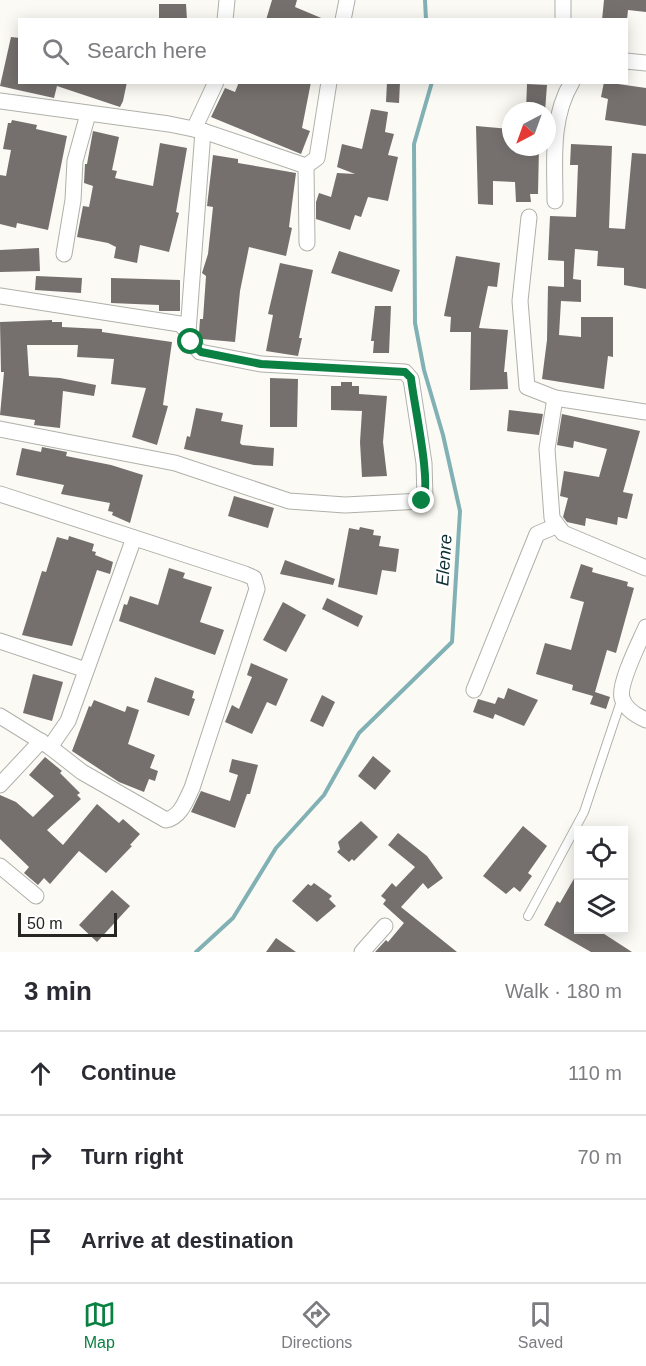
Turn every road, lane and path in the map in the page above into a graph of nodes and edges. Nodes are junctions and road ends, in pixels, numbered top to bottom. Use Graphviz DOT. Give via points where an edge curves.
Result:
graph roads {
  1 [pos="227,0"];
  2 [pos="347,0"];
  3 [pos="564,0"];
  4 [pos="225,18"];
  5 [pos="343,18"];
  6 [pos="563,18"];
  7 [pos="628,61"];
  8 [pos="646,63"];
  9 [pos="215,84"];
  10 [pos="329,84"];
  11 [pos="571,84"];
  12 [pos="0,101"];
  13 [pos="88,114"];
  14 [pos="198,130"];
  15 [pos="306,166"];
  16 [pos="555,201"];
  17 [pos="529,217"];
  18 [pos="307,243"];
  19 [pos="63,254"];
  20 [pos="0,296"];
  21 [pos="188,332"];
  22 [pos="555,398"];
  23 [pos="646,412"];
  24 [pos="0,429"];
  25 [pos="0,494"];
  26 [pos="556,526"];
  27 [pos="134,538"];
  28 [pos="646,568"];
  29 [pos="646,627"];
  30 [pos="0,640"];
  31 [pos="86,670"];
  32 [pos="474,690"];
  33 [pos="622,699"];
  34 [pos="0,716"];
  35 [pos="646,720"];
  36 [pos="45,744"];
  37 [pos="0,784"];
  38 [pos="0,866"];
  39 [pos="36,896"];
  40 [pos="528,916"];
  41 [pos="385,926"];
  42 [pos="362,952"];
  1 -- 4 [label="street"];
  2 -- 5 [label="street"];
  3 -- 6 [label="street"];
  7 -- 8 [label="street"];
  9 -- 14 [label="street"];
  10 -- 15 [label="street" via="317,158"];
  11 -- 16 [label="street" via="561,104 555,141"];
  12 -- 13 [label="street"];
  13 -- 14 [label="street"];
  13 -- 19 [label="street" via="75,161 73,200"];
  14 -- 15 [label="street"];
  14 -- 21 [label="street"];
  15 -- 18 [label="street"];
  17 -- 22 [label="street" via="520,301 524,380 532,391"];
  20 -- 21 [label="street" via="180,324"];
  21 -- 24 [label="street" via="201,352 261,364 405,372 411,378 425,498 345,505 289,501 175,463"];
  22 -- 23 [label="street"];
  22 -- 26 [label="street" via="547,449 552,518"];
  25 -- 27 [label="street"];
  26 -- 28 [label="street"];
  26 -- 32 [label="street" via="537,534"];
  27 -- 31 [label="street"];
  27 -- 36 [label="street" via="245,574 254,578 257,589 192,788 180,812 166,820 102,785"];
  29 -- 33 [label="street" via="622,687"];
  30 -- 31 [label="street"];
  31 -- 36 [label="street" via="68,721"];
  33 -- 35 [label="street" via="635,715"];
  33 -- 40 [label="lane" via="580,821"];
  34 -- 36 [label="street"];
  36 -- 37 [label="street"];
  38 -- 39 [label="street"];
  41 -- 42 [label="street"];
}
